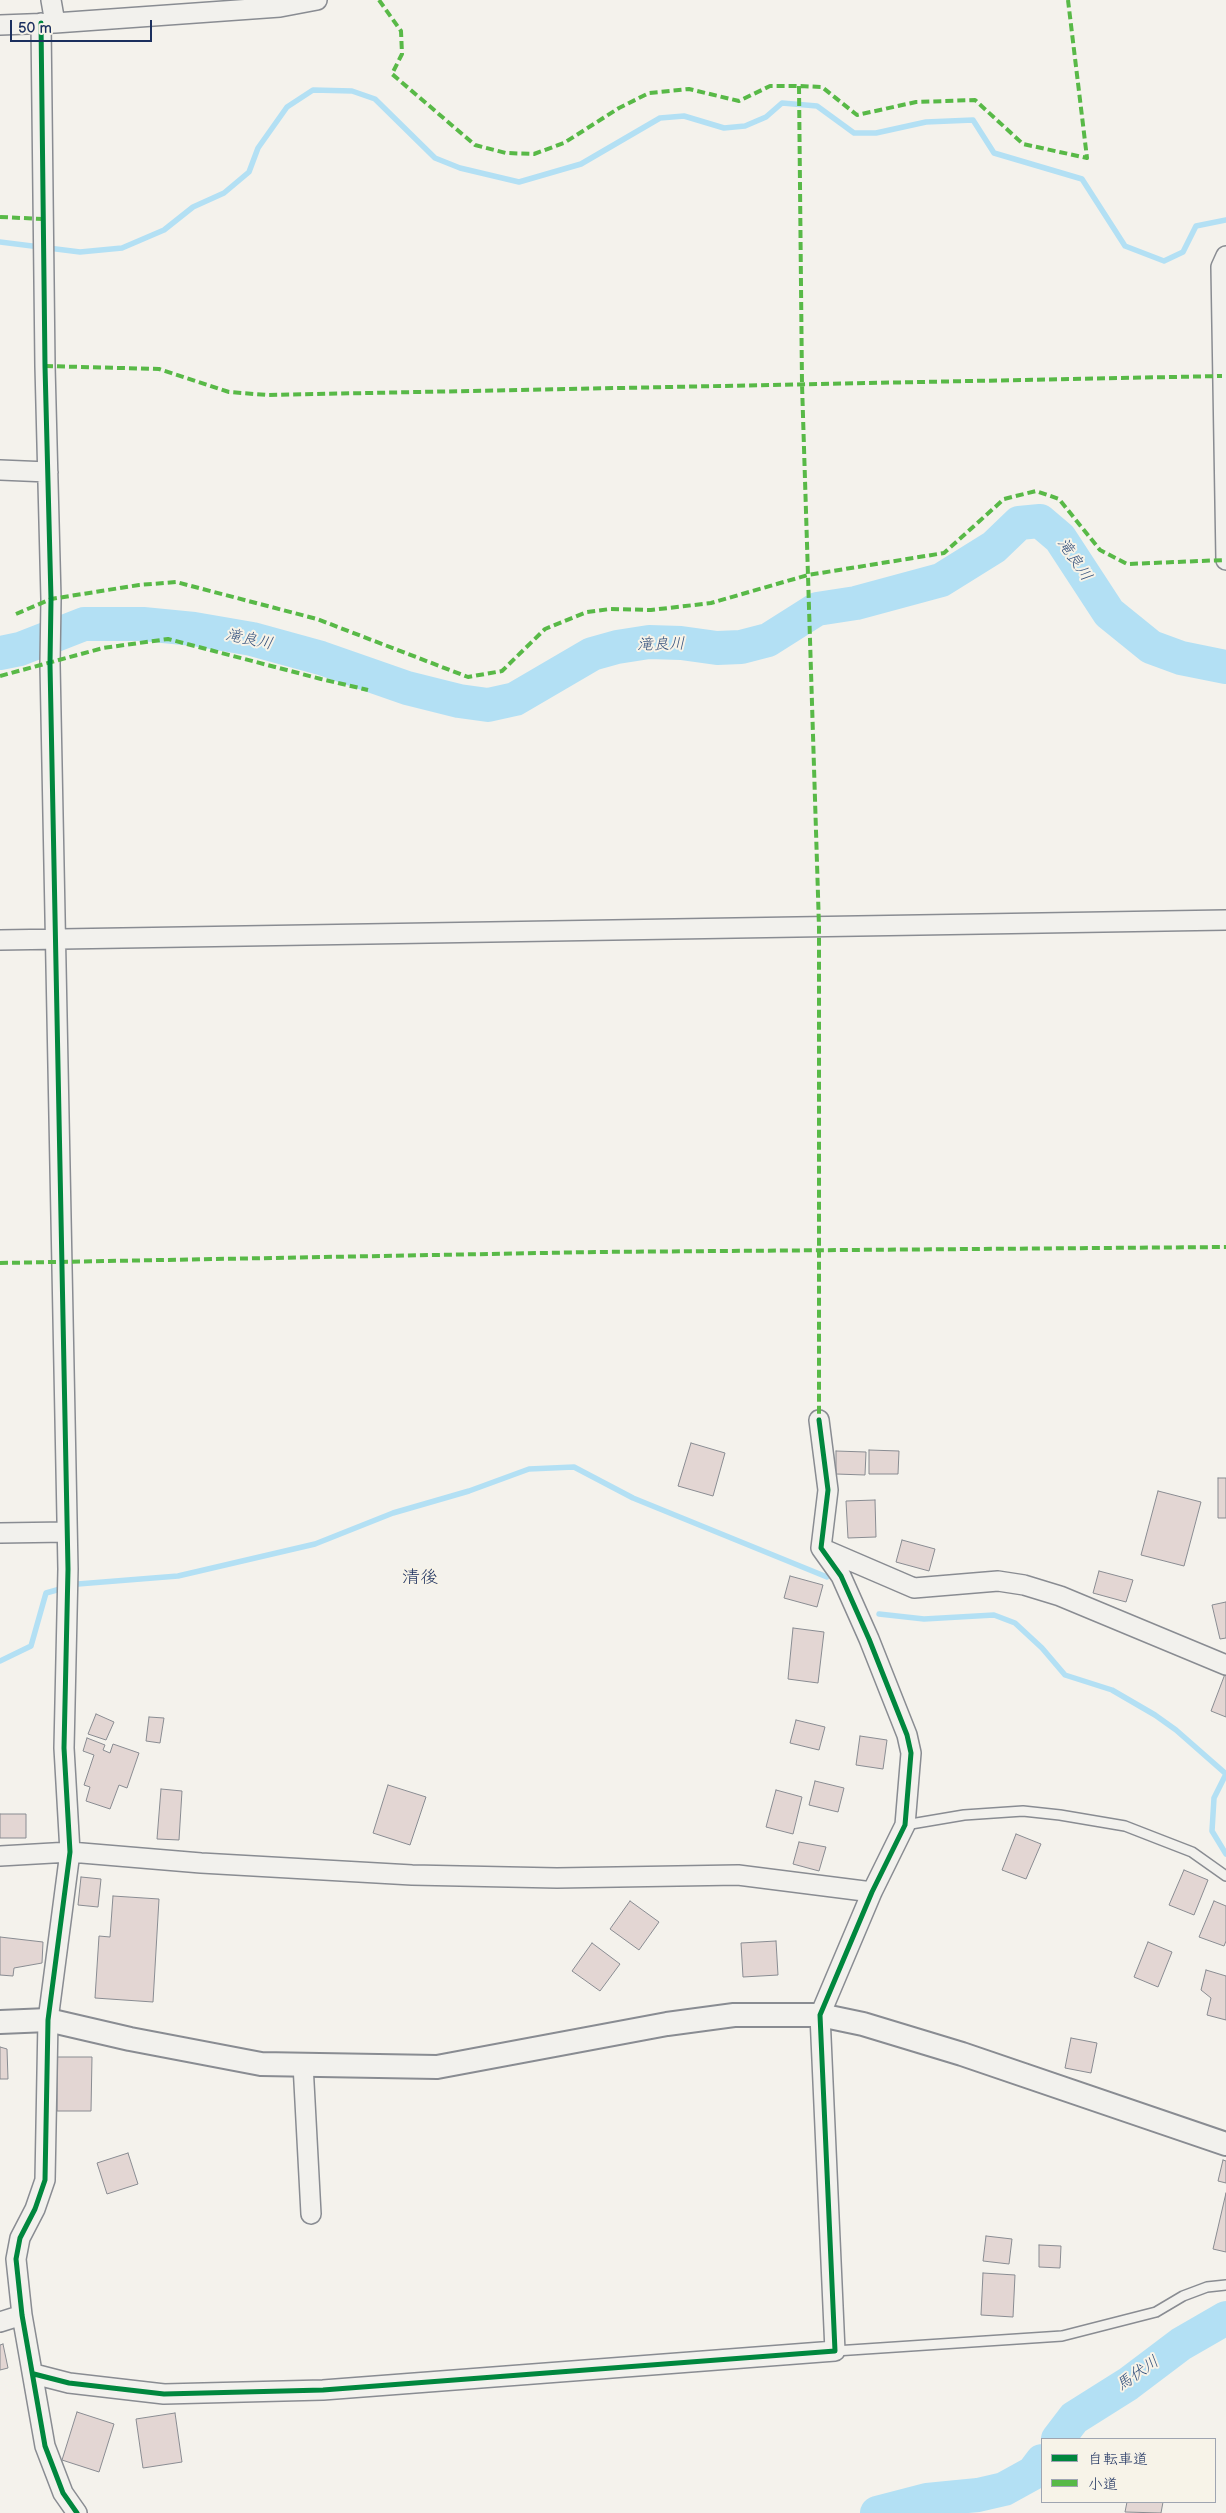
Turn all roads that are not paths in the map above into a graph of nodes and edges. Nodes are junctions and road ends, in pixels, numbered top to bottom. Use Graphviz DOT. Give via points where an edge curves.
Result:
graph roads {
  1 [pos="52,0"];
  2 [pos="317,0"];
  3 [pos="48,23"];
  4 [pos="0,25"];
  5 [pos="1226,256"];
  6 [pos="0,470"];
  7 [pos="48,472"];
  8 [pos="1226,560"];
  9 [pos="1226,920"];
  10 [pos="56,939"];
  11 [pos="0,940"];
  12 [pos="819,1420"];
  13 [pos="67,1532"];
  14 [pos="0,1533"];
  15 [pos="821,1548"];
  16 [pos="1226,1665"];
  17 [pos="905,1825"];
  18 [pos="70,1852"];
  19 [pos="0,1856"];
  20 [pos="1226,1876"];
  21 [pos="872,1892"];
  22 [pos="820,2015"];
  23 [pos="48,2020"];
  24 [pos="0,2022"];
  25 [pos="303,2064"];
  26 [pos="1226,2144"];
  27 [pos="311,2214"];
  28 [pos="1226,2285"];
  29 [pos="22,2315"];
  30 [pos="0,2322"];
  31 [pos="834,2351"];
  32 [pos="34,2374"];
  33 [pos="77,2513"];
  1 -- 3 [label="street"];
  2 -- 3 [label="street" via="280,7"];
  3 -- 4 [label="street"];
  3 -- 7 [label="street" via="43,236"];
  5 -- 8 [label="street" via="1221,277"];
  6 -- 7 [label="street"];
  7 -- 10 [label="street"];
  9 -- 10 [label="street"];
  10 -- 11 [label="street"];
  10 -- 13 [label="street"];
  12 -- 15 [label="street" via="828,1490"];
  13 -- 14 [label="street"];
  13 -- 18 [label="street" via="64,1748"];
  15 -- 16 [label="street" via="914,1588 998,1581 1024,1585 1060,1596"];
  15 -- 17 [label="street" via="841,1576 907,1735 911,1753"];
  17 -- 20 [label="lane" via="964,1815 1023,1811 1060,1815 1124,1826 1192,1852"];
  17 -- 21 [label="street"];
  18 -- 19 [label="street"];
  18 -- 21 [label="street" via="412,1875 557,1878 738,1875"];
  18 -- 23 [label="street"];
  21 -- 22 [label="street"];
  22 -- 25 [label="street" via="734,2015 436,2066"];
  22 -- 26 [label="street" via="863,2024 962,2054"];
  22 -- 31 [label="street"];
  23 -- 24 [label="street"];
  23 -- 25 [label="street" via="261,2064"];
  23 -- 29 [label="street" via="45,2180 16,2259"];
  25 -- 27 [label="street"];
  28 -- 31 [label="lane" via="1207,2287 1183,2296 1156,2312 1062,2336"];
  29 -- 30 [label="street"];
  29 -- 32 [label="street"];
  31 -- 32 [label="street" via="333,2389 174,2394 69,2383"];
  32 -- 33 [label="street" via="45,2446 63,2492"];
}
